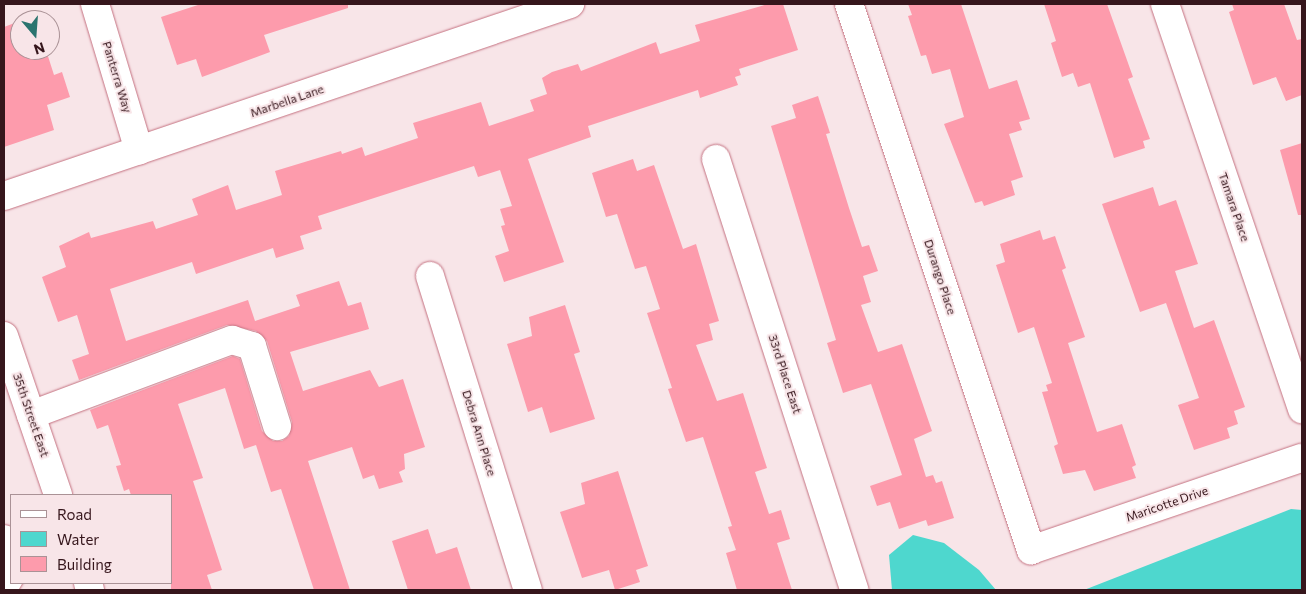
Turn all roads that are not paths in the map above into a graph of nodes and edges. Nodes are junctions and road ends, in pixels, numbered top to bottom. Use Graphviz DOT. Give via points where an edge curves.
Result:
graph roads {
  1 [pos="95,4"];
  2 [pos="570,4"];
  3 [pos="849,4"];
  4 [pos="1165,4"];
  5 [pos="139,151"];
  6 [pos="716,159"];
  7 [pos="4,196"];
  8 [pos="430,276"];
  9 [pos="4,336"];
  10 [pos="1302,410"];
  11 [pos="31,415"];
  12 [pos="277,426"];
  13 [pos="1302,458"];
  14 [pos="58,494"];
  15 [pos="4,539"];
  16 [pos="1031,550"];
  17 [pos="9,576"];
  18 [pos="528,590"];
  19 [pos="854,590"];
  1 -- 5 [label="street, Panterra Way"];
  2 -- 5 [label="street, Marbella Lane"];
  3 -- 16 [label="street, Durango Place"];
  4 -- 10 [label="street, Tamara Place"];
  5 -- 7 [label="street, Marbella Lane"];
  6 -- 19 [label="street, 33rd Place East"];
  8 -- 18 [label="street, Debra Ann Place"];
  9 -- 11 [label="street, 35th Street East"];
  11 -- 12 [label="street" via="232,340 252,346"];
  11 -- 14 [label="street, 35th Street East"];
  13 -- 16 [label="street, Maricotte Drive"];
  15 -- 17 [label="street"];
}
